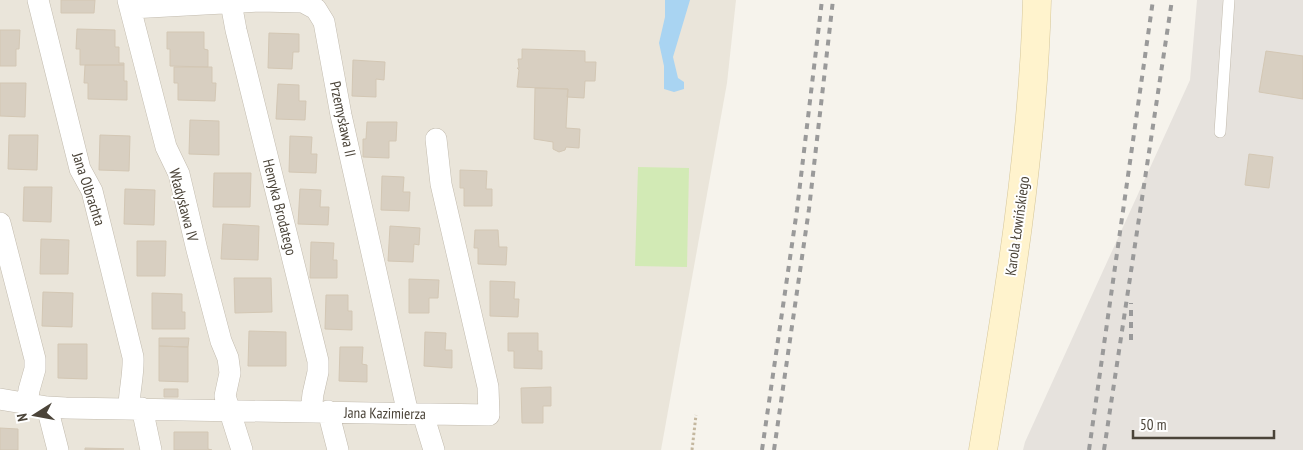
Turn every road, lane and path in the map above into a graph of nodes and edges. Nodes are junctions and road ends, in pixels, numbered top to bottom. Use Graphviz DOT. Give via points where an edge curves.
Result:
graph roads {
  1 [pos="38,0"];
  2 [pos="1036,0"];
  3 [pos="1229,0"];
  4 [pos="231,3"];
  5 [pos="130,4"];
  6 [pos="316,4"];
  7 [pos="1220,132"];
  8 [pos="436,139"];
  9 [pos="0,223"];
  10 [pos="0,399"];
  11 [pos="37,406"];
  12 [pos="135,408"];
  13 [pos="230,410"];
  14 [pos="320,411"];
  15 [pos="415,414"];
  16 [pos="696,415"];
  17 [pos="58,450"];
  18 [pos="150,450"];
  19 [pos="242,450"];
  20 [pos="338,450"];
  21 [pos="434,450"];
  22 [pos="692,450"];
  23 [pos="983,450"];
  1 -- 12 [label="street, Jana Olbrachta" via="80,169 92,191 133,357"];
  2 -- 23 [label="main road, Karola Łowińskiego" via="1028,149"];
  3 -- 7 [label="lane"];
  4 -- 5 [label="street, Przemysława II"];
  4 -- 6 [label="street, Przemysława II"];
  4 -- 14 [label="street, Henryka Brodatego" via="318,361 314,386"];
  5 -- 13 [label="street, Władysława IV" via="166,148 179,174 228,358 230,373 225,396"];
  6 -- 15 [label="street, Przemysława II" via="324,22 341,115"];
  8 -- 15 [label="street, Jana Kazimierza" via="442,184 488,388 489,416"];
  9 -- 11 [label="street" via="35,359 30,386"];
  10 -- 11 [label="street, Jana Kazimierza"];
  11 -- 12 [label="street, Jana Kazimierza"];
  11 -- 17 [label="street"];
  12 -- 13 [label="street, Jana Kazimierza"];
  12 -- 18 [label="street, Jana Olbrachta"];
  13 -- 14 [label="street, Jana Kazimierza"];
  13 -- 19 [label="street, Władysława IV"];
  14 -- 15 [label="street, Jana Kazimierza"];
  14 -- 20 [label="street"];
  15 -- 21 [label="street, Przemysława II"];
  16 -- 22 [label="path"];
}
